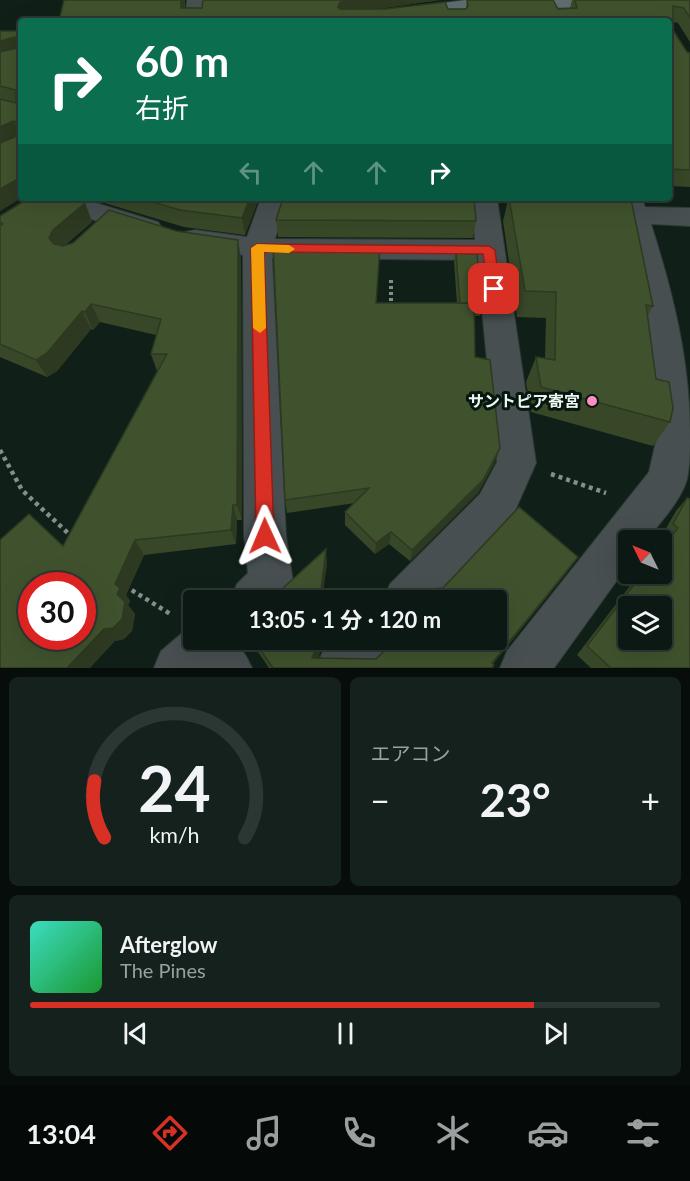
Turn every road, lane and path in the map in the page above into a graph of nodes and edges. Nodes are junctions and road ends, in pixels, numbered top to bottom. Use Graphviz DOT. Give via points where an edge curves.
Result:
graph roads {
  1 [pos="196,0"];
  2 [pos="676,0"];
  3 [pos="512,1"];
  4 [pos="654,1"];
  5 [pos="556,2"];
  6 [pos="690,2"];
  7 [pos="452,14"];
  8 [pos="194,18"];
  9 [pos="393,18"];
  10 [pos="562,18"];
  11 [pos="663,18"];
  12 [pos="58,201"];
  13 [pos="273,201"];
  14 [pos="493,206"];
  15 [pos="631,206"];
  16 [pos="588,213"];
  17 [pos="690,217"];
  18 [pos="257,248"];
  19 [pos="489,250"];
  20 [pos="0,450"];
  21 [pos="80,545"];
  22 [pos="121,584"];
  23 [pos="263,590"];
  24 [pos="416,590"];
  25 [pos="183,622"];
  26 [pos="189,650"];
  27 [pos="217,650"];
  28 [pos="357,650"];
  29 [pos="178,668"];
  30 [pos="234,668"];
  31 [pos="340,668"];
  32 [pos="524,668"];
  1 -- 8 [label="street"];
  2 -- 4 [label="main road"];
  3 -- 5 [label="main road"];
  3 -- 7 [label="main road"];
  4 -- 5 [label="main road"];
  4 -- 6 [label="main road"];
  4 -- 11 [label="street"];
  5 -- 10 [label="street"];
  7 -- 9 [label="main road"];
  12 -- 18 [label="street" via="104,225"];
  13 -- 18 [label="street"];
  14 -- 19 [label="street"];
  15 -- 16 [label="street"];
  15 -- 17 [label="street"];
  15 -- 32 [label="street" via="657,293 677,432 667,480"];
  18 -- 19 [label="street"];
  18 -- 23 [label="street" via="265,536 271,582"];
  19 -- 24 [label="street" via="517,463 495,508"];
  20 -- 21 [label="path" via="22,490"];
  22 -- 25 [label="path"];
  26 -- 29 [label="street"];
  27 -- 30 [label="lane"];
  28 -- 31 [label="street"];
}
